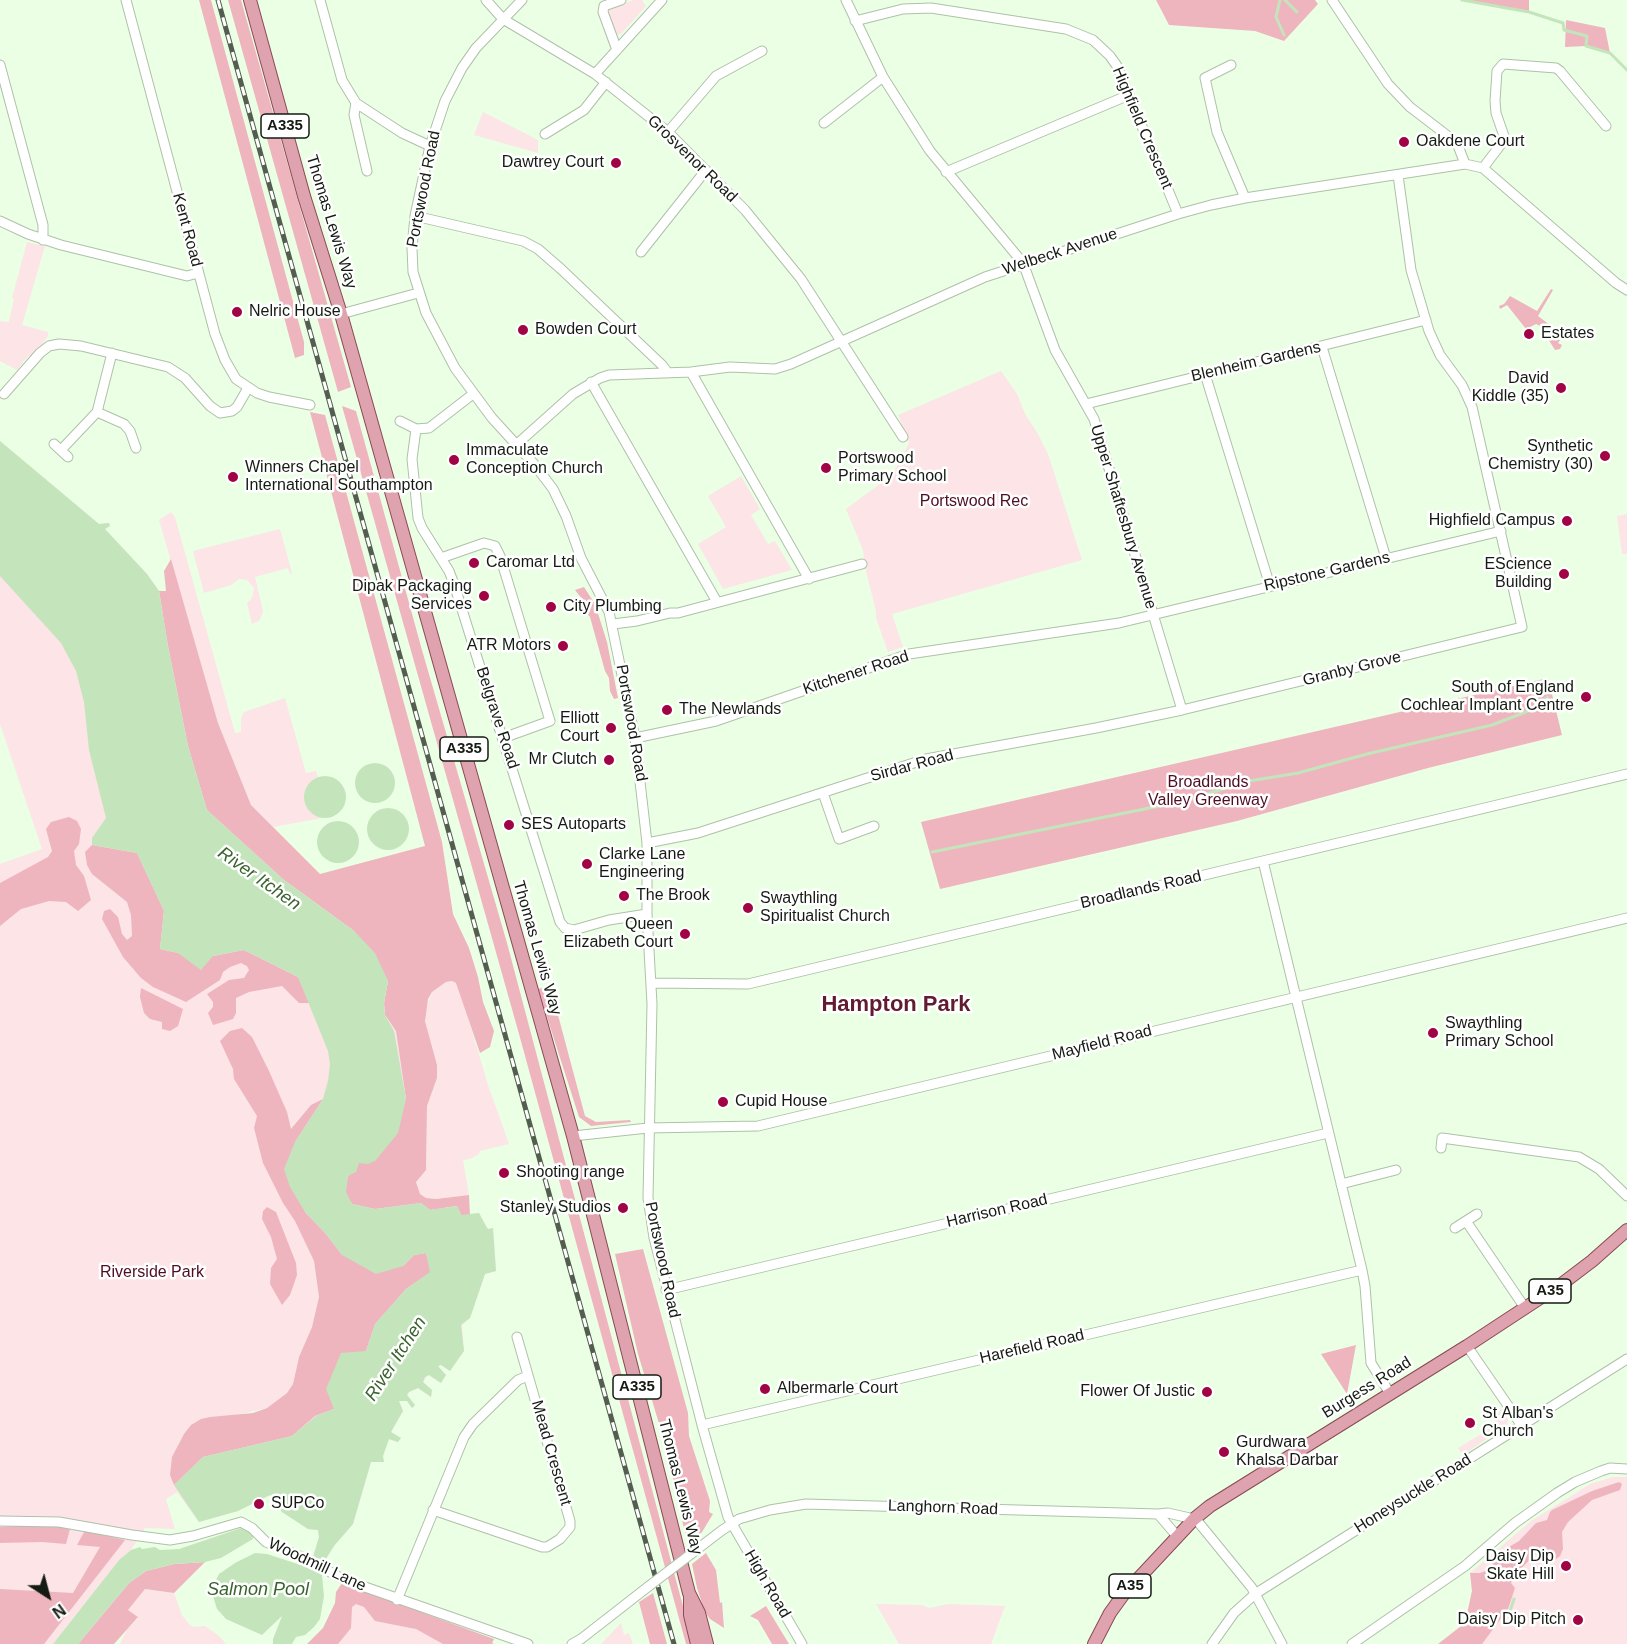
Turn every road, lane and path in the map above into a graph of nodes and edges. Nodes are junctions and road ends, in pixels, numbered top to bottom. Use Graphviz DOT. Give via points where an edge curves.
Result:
graph roads {
  1 [pos="126,0"];
  2 [pos="250,0"];
  3 [pos="320,0"];
  4 [pos="486,0"];
  5 [pos="522,0"];
  6 [pos="621,0"];
  7 [pos="648,0"];
  8 [pos="846,0"];
  9 [pos="1332,0"];
  10 [pos="659,4"];
  11 [pos="503,19"];
  12 [pos="855,21"];
  13 [pos="617,50"];
  14 [pos="762,51"];
  15 [pos="0,64"];
  16 [pos="1231,64"];
  17 [pos="595,74"];
  18 [pos="884,77"];
  19 [pos="606,82"];
  20 [pos="1129,95"];
  21 [pos="356,103"];
  22 [pos="833,116"];
  23 [pos="824,123"];
  24 [pos="840,124"];
  25 [pos="1606,126"];
  26 [pos="668,132"];
  27 [pos="545,134"];
  28 [pos="430,146"];
  29 [pos="1465,164"];
  30 [pos="368,165"];
  31 [pos="1484,168"];
  32 [pos="706,170"];
  33 [pos="946,172"];
  34 [pos="1398,175"];
  35 [pos="1245,198"];
  36 [pos="1178,214"];
  37 [pos="415,216"];
  38 [pos="0,221"];
  39 [pos="43,240"];
  40 [pos="641,252"];
  41 [pos="1023,263"];
  42 [pos="198,273"];
  43 [pos="1627,290"];
  44 [pos="418,293"];
  45 [pos="341,314"];
  46 [pos="1426,320"];
  47 [pos="842,341"];
  48 [pos="1322,347"];
  49 [pos="112,353"];
  50 [pos="691,372"];
  51 [pos="668,373"];
  52 [pos="1205,374"];
  53 [pos="591,382"];
  54 [pos="248,388"];
  55 [pos="5,394"];
  56 [pos="474,394"];
  57 [pos="1086,404"];
  58 [pos="310,405"];
  59 [pos="97,412"];
  60 [pos="400,421"];
  61 [pos="416,429"];
  62 [pos="903,437"];
  63 [pos="516,445"];
  64 [pos="136,448"];
  65 [pos="61,450"];
  66 [pos="1501,531"];
  67 [pos="441,558"];
  68 [pos="1386,558"];
  69 [pos="862,564"];
  70 [pos="809,579"];
  71 [pos="1270,586"];
  72 [pos="717,602"];
  73 [pos="1153,615"];
  74 [pos="613,624"];
  75 [pos="1182,710"];
  76 [pos="503,738"];
  77 [pos="635,738"];
  78 [pos="1627,774"];
  79 [pos="823,793"];
  80 [pos="874,826"];
  81 [pos="647,843"];
  82 [pos="1263,861"];
  83 [pos="648,914"];
  84 [pos="1627,918"];
  85 [pos="652,983"];
  86 [pos="1295,996"];
  87 [pos="648,1128"];
  88 [pos="1328,1133"];
  89 [pos="573,1136"];
  90 [pos="1441,1148"];
  91 [pos="1396,1170"];
  92 [pos="1341,1184"];
  93 [pos="1627,1196"];
  94 [pos="1477,1214"];
  95 [pos="1466,1221"];
  96 [pos="1455,1228"];
  97 [pos="1627,1230"];
  98 [pos="1362,1270"];
  99 [pos="666,1290"];
  100 [pos="1525,1308"];
  101 [pos="517,1337"];
  102 [pos="1467,1346"];
  103 [pos="1627,1359"];
  104 [pos="528,1376"];
  105 [pos="1389,1392"];
  106 [pos="702,1425"];
  107 [pos="1522,1426"];
  108 [pos="1627,1469"];
  109 [pos="433,1510"];
  110 [pos="1158,1515"];
  111 [pos="1194,1519"];
  112 [pos="0,1521"];
  113 [pos="731,1524"];
  114 [pos="1177,1536"];
  115 [pos="689,1593"];
  116 [pos="1255,1594"];
  117 [pos="398,1599"];
  118 [pos="528,1644"];
  119 [pos="572,1644"];
  120 [pos="697,1644"];
  121 [pos="707,1644"];
  122 [pos="802,1644"];
  123 [pos="1094,1644"];
  124 [pos="1212,1644"];
  125 [pos="1282,1644"];
  126 [pos="1352,1644"];
  1 -- 42 [label="street, Kent Road"];
  2 -- 45 [label="main road, Thomas Lewis Way / A335"];
  3 -- 21 [label="street" via="342,80"];
  4 -- 11 [label="street, Grosvenor Road"];
  5 -- 11 [label="street, Portswood Road"];
  6 -- 13 [label="street" via="604,6 603,12"];
  7 -- 10 [label="street"];
  8 -- 12 [label="street"];
  9 -- 29 [label="street" via="1388,84 1410,107 1457,143"];
  10 -- 13 [label="street"];
  11 -- 17 [label="street, Grosvenor Road"];
  11 -- 28 [label="street, Portswood Road" via="462,68 445,100"];
  12 -- 18 [label="street"];
  12 -- 20 [label="street, Highfield Crescent" via="903,9 931,8 1066,29 1102,46 1117,66"];
  13 -- 17 [label="street"];
  14 -- 26 [label="street" via="716,76"];
  15 -- 39 [label="street" via="43,225"];
  16 -- 35 [label="street" via="1205,78 1217,132"];
  17 -- 19 [label="street, Grosvenor Road"];
  18 -- 22 [label="street"];
  18 -- 33 [label="street"];
  19 -- 26 [label="street, Grosvenor Road"];
  19 -- 27 [label="street" via="584,111"];
  20 -- 33 [label="street"];
  20 -- 36 [label="street, Highfield Crescent"];
  21 -- 28 [label="street"];
  21 -- 30 [label="street" via="354,115"];
  22 -- 23 [label="street"];
  22 -- 24 [label="street"];
  25 -- 31 [label="street" via="1560,71 1503,64 1497,71 1495,101 1505,139"];
  26 -- 32 [label="street, Grosvenor Road"];
  28 -- 37 [label="street, Portswood Road"];
  29 -- 31 [label="street"];
  29 -- 34 [label="street, Welbeck Avenue"];
  31 -- 43 [label="street"];
  32 -- 40 [label="street"];
  32 -- 47 [label="street, Grosvenor Road" via="745,210 801,279"];
  33 -- 41 [label="street"];
  34 -- 35 [label="street, Welbeck Avenue"];
  34 -- 46 [label="street" via="1411,270"];
  35 -- 36 [label="street, Welbeck Avenue"];
  36 -- 41 [label="street, Welbeck Avenue"];
  37 -- 44 [label="street, Portswood Road" via="411,261"];
  37 -- 51 [label="street" via="523,241 538,249"];
  38 -- 39 [label="street"];
  39 -- 42 [label="street" via="188,276"];
  41 -- 47 [label="street, Welbeck Avenue"];
  41 -- 57 [label="street, Upper Shaftesbury Avenue" via="1055,350"];
  42 -- 54 [label="street, Kent Road" via="225,360 236,379"];
  44 -- 45 [label="street, Thomas Lewis Way"];
  44 -- 56 [label="street, Portswood Road" via="444,350"];
  45 -- 89 [label="main road, Thomas Lewis Way / A335"];
  46 -- 48 [label="street, Blenheim Gardens"];
  46 -- 66 [label="street" via="1440,355 1462,385 1472,407"];
  47 -- 50 [label="street, Welbeck Avenue" via="775,369 729,367"];
  47 -- 62 [label="street, Grosvenor Road"];
  48 -- 52 [label="street, Blenheim Gardens"];
  48 -- 68 [label="street"];
  49 -- 54 [label="street" via="177,372 220,413 237,407"];
  49 -- 55 [label="street" via="53,345 40,353"];
  49 -- 59 [label="street"];
  50 -- 51 [label="street, Welbeck Avenue"];
  50 -- 70 [label="street"];
  51 -- 53 [label="street, Welbeck Avenue" via="609,375"];
  52 -- 57 [label="street, Blenheim Gardens"];
  52 -- 71 [label="street"];
  53 -- 63 [label="street"];
  53 -- 72 [label="street"];
  54 -- 58 [label="street, Kent Road" via="269,397"];
  56 -- 61 [label="street" via="429,429"];
  56 -- 63 [label="street, Portswood Road"];
  57 -- 73 [label="street, Upper Shaftesbury Avenue" via="1094,419"];
  59 -- 64 [label="street" via="121,421"];
  59 -- 65 [label="street"];
  60 -- 61 [label="street"];
  61 -- 67 [label="street, Belgrave Road" via="412,459 418,518"];
  63 -- 74 [label="street, Portswood Road" via="559,501"];
  66 -- 68 [label="street, Ripstone Gardens"];
  66 -- 75 [label="street, Granby Grove" via="1522,627"];
  67 -- 76 [label="street, Belgrave Road" via="454,584"];
  67 -- 76 [label="street" via="484,543 495,546 500,556 550,721"];
  68 -- 71 [label="street, Ripstone Gardens"];
  69 -- 70 [label="street"];
  70 -- 72 [label="street"];
  71 -- 73 [label="street, Ripstone Gardens"];
  72 -- 74 [label="street"];
  73 -- 75 [label="street, Upper Shaftesbury Avenue"];
  73 -- 77 [label="street, Kitchener Road" via="909,654 716,721"];
  74 -- 77 [label="street, Portswood Road"];
  75 -- 79 [label="street, Sirdar Road" via="926,759"];
  76 -- 83 [label="street, Belgrave Road" via="560,922 574,930"];
  77 -- 81 [label="street, Portswood Road"];
  78 -- 82 [label="street, Broadlands Road"];
  79 -- 80 [label="street" via="839,839"];
  79 -- 81 [label="street, Sirdar Road" via="698,834"];
  81 -- 83 [label="street, Portswood Road"];
  82 -- 85 [label="street, Broadlands Road" via="748,984"];
  82 -- 86 [label="street"];
  83 -- 85 [label="street, Portswood Road"];
  84 -- 86 [label="street, Mayfield Road"];
  85 -- 87 [label="street, Portswood Road"];
  86 -- 87 [label="street, Mayfield Road" via="758,1126"];
  86 -- 88 [label="street"];
  87 -- 89 [label="street, Mayfield Road"];
  87 -- 99 [label="street, Portswood Road" via="649,1212"];
  88 -- 92 [label="street"];
  88 -- 99 [label="street, Harrison Road"];
  89 -- 115 [label="main road, Thomas Lewis Way / A335"];
  90 -- 93 [label="street" via="1442,1138 1579,1157 1599,1169"];
  91 -- 92 [label="street"];
  92 -- 98 [label="street"];
  94 -- 95 [label="street"];
  95 -- 96 [label="street"];
  95 -- 100 [label="street"];
  97 -- 100 [label="main road, Burgess Road / A35" via="1578,1272"];
  98 -- 105 [label="street" via="1371,1363"];
  98 -- 106 [label="street, Harefield Road"];
  99 -- 106 [label="street, Portswood Road"];
  100 -- 102 [label="main road, Burgess Road / A35"];
  101 -- 104 [label="street, Mead Crescent"];
  102 -- 105 [label="main road, Burgess Road / A35"];
  102 -- 107 [label="street"];
  103 -- 107 [label="street, Honeysuckle Road"];
  104 -- 109 [label="street" via="518,1380 464,1437"];
  104 -- 109 [label="street, Mead Crescent" via="570,1521 567,1532 552,1545 542,1546"];
  105 -- 111 [label="main road, Burgess Road / A35"];
  106 -- 113 [label="street, Portswood Road"];
  107 -- 116 [label="street, Honeysuckle Road"];
  108 -- 126 [label="street" via="1601,1471 1557,1493 1465,1566"];
  109 -- 117 [label="street"];
  110 -- 111 [label="street, Langhorn Road" via="1168,1513"];
  110 -- 113 [label="street, Langhorn Road" via="812,1504 764,1512"];
  110 -- 114 [label="street"];
  111 -- 114 [label="main road, Burgess Road / A35"];
  111 -- 116 [label="street"];
  112 -- 117 [label="street, Woodmill Lane" via="59,1521 170,1540 241,1522 266,1542 345,1580"];
  113 -- 119 [label="street, bridge"];
  113 -- 122 [label="street, High Road"];
  114 -- 123 [label="main road, Burgess Road / A35" via="1123,1595"];
  115 -- 120 [label="main road, Thomas Lewis Way / A335"];
  115 -- 121 [label="main road, Thomas Lewis Way / A335"];
  116 -- 124 [label="street, Honeysuckle Road" via="1234,1613"];
  116 -- 125 [label="street"];
  117 -- 118 [label="street, Woodmill Lane"];
}
